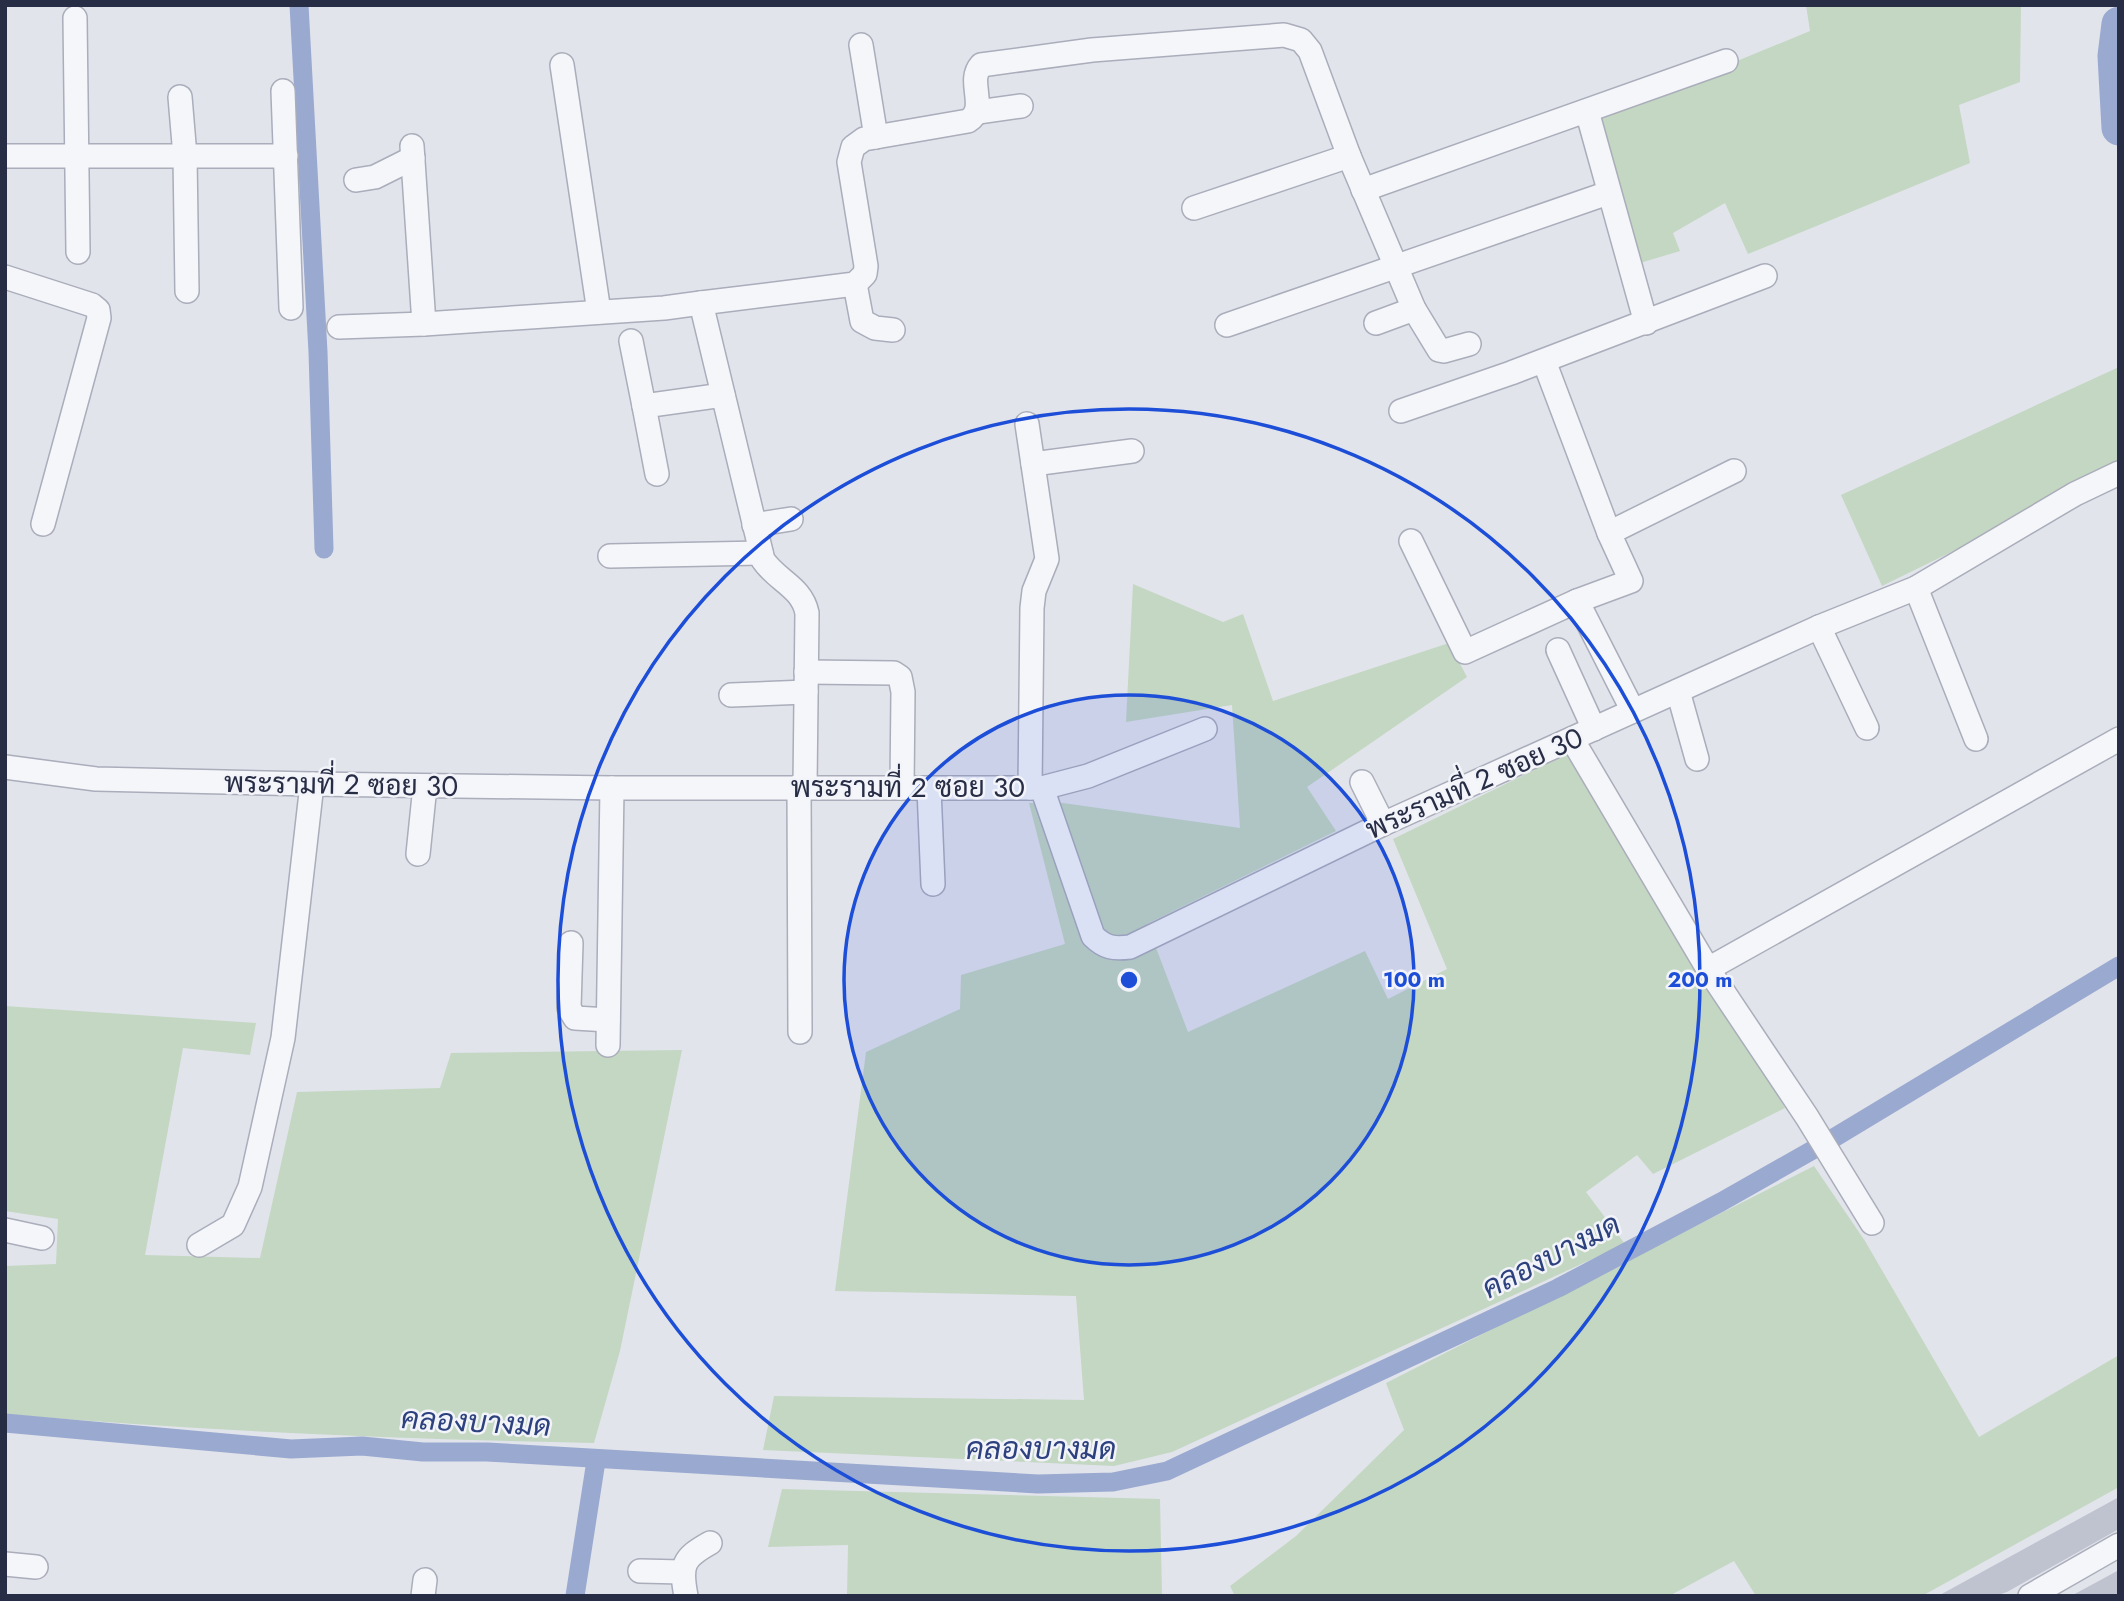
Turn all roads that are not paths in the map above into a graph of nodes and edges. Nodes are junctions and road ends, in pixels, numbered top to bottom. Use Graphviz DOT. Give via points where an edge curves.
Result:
graph roads {
  1 [pos="75,18"];
  2 [pos="861,45"];
  3 [pos="1726,61"];
  4 [pos="562,65"];
  5 [pos="283,91"];
  6 [pos="180,97"];
  7 [pos="1020,106"];
  8 [pos="978,111"];
  9 [pos="1587,111"];
  10 [pos="876,137"];
  11 [pos="5,156"];
  12 [pos="185,156"];
  13 [pos="286,156"];
  14 [pos="1349,156"];
  15 [pos="77,157"];
  16 [pos="356,180"];
  17 [pos="1363,190"];
  18 [pos="1608,192"];
  19 [pos="1194,208"];
  20 [pos="78,252"];
  21 [pos="1396,267"];
  22 [pos="1765,276"];
  23 [pos="5,277"];
  24 [pos="855,284"];
  25 [pos="187,291"];
  26 [pos="701,303"];
  27 [pos="291,308"];
  28 [pos="1414,309"];
  29 [pos="599,312"];
  30 [pos="1376,323"];
  31 [pos="1646,323"];
  32 [pos="424,324"];
  33 [pos="1227,325"];
  34 [pos="339,327"];
  35 [pos="893,330"];
  36 [pos="631,341"];
  37 [pos="1468,344"];
  38 [pos="1544,361"];
  39 [pos="723,395"];
  40 [pos="643,406"];
  41 [pos="1401,411"];
  42 [pos="1027,424"];
  43 [pos="1132,451"];
  44 [pos="1033,464"];
  45 [pos="1734,471"];
  46 [pos="2119,473"];
  47 [pos="657,474"];
  48 [pos="791,519"];
  49 [pos="43,524"];
  50 [pos="754,525"];
  51 [pos="1609,533"];
  52 [pos="1411,541"];
  53 [pos="761,553"];
  54 [pos="610,556"];
  55 [pos="1916,588"];
  56 [pos="1577,601"];
  57 [pos="1819,627"];
  58 [pos="1558,650"];
  59 [pos="806,682"];
  60 [pos="1678,691"];
  61 [pos="730,695"];
  62 [pos="1633,711"];
  63 [pos="1205,729"];
  64 [pos="1594,729"];
  65 [pos="1867,729"];
  66 [pos="2119,738"];
  67 [pos="1572,739"];
  68 [pos="1976,739"];
  69 [pos="1698,759"];
  70 [pos="5,767"];
  71 [pos="1362,782"];
  72 [pos="312,784"];
  73 [pos="425,786"];
  74 [pos="802,786"];
  75 [pos="612,788"];
  76 [pos="901,788"];
  77 [pos="1036,788"];
  78 [pos="929,789"];
  79 [pos="1384,824"];
  80 [pos="418,853"];
  81 [pos="933,884"];
  82 [pos="571,943"];
  83 [pos="1708,969"];
  84 [pos="608,1020"];
  85 [pos="800,1032"];
  86 [pos="608,1045"];
  87 [pos="1872,1223"];
  88 [pos="5,1230"];
  89 [pos="42,1238"];
  90 [pos="199,1245"];
  91 [pos="710,1543"];
  92 [pos="2119,1545"];
  93 [pos="5,1564"];
  94 [pos="36,1567"];
  95 [pos="640,1571"];
  96 [pos="682,1572"];
  97 [pos="686,1596"];
  98 [pos="2030,1596"];
  1 -- 15 [label="street"];
  2 -- 10 [label="street"];
  3 -- 9 [label="street"];
  4 -- 29 [label="street"];
  5 -- 13 [label="street"];
  6 -- 12 [label="street"];
  7 -- 8 [label="street"];
  8 -- 10 [label="street" via="968,121"];
  8 -- 14 [label="street" via="975,76 982,65 1092,50 1284,35 1301,40 1310,51"];
  9 -- 17 [label="street"];
  9 -- 18 [label="street"];
  10 -- 24 [label="street" via="853,147 849,162 866,265 865,274"];
  11 -- 15 [label="street"];
  12 -- 13 [label="street"];
  12 -- 15 [label="street"];
  12 -- 25 [label="street"];
  13 -- 27 [label="street"];
  14 -- 17 [label="street"];
  14 -- 19 [label="street"];
  15 -- 20 [label="street"];
  16 -- 32 [label="street" via="375,177 412,152"];
  17 -- 21 [label="street"];
  18 -- 21 [label="street"];
  18 -- 31 [label="street"];
  21 -- 28 [label="street"];
  21 -- 33 [label="street"];
  22 -- 31 [label="street"];
  23 -- 49 [label="street" via="98,310"];
  24 -- 26 [label="street"];
  24 -- 35 [label="street" via="862,321"];
  26 -- 29 [label="street"];
  26 -- 39 [label="street"];
  28 -- 30 [label="street"];
  28 -- 37 [label="street" via="1440,350"];
  29 -- 32 [label="street"];
  31 -- 38 [label="street"];
  32 -- 34 [label="street"];
  36 -- 40 [label="street"];
  38 -- 41 [label="street"];
  38 -- 51 [label="street"];
  39 -- 40 [label="street"];
  39 -- 50 [label="street"];
  40 -- 47 [label="street"];
  42 -- 44 [label="street"];
  43 -- 44 [label="street"];
  44 -- 77 [label="street" via="1047,559 1032,608"];
  45 -- 51 [label="street"];
  46 -- 55 [label="street, พระรามที่ 2 ซอย 30"];
  48 -- 50 [label="street"];
  50 -- 53 [label="street"];
  51 -- 56 [label="street" via="1631,581"];
  52 -- 56 [label="street" via="1465,652"];
  53 -- 54 [label="street"];
  53 -- 59 [label="street" via="770,571 804,600"];
  55 -- 57 [label="street, พระรามที่ 2 ซอย 30"];
  55 -- 68 [label="street"];
  56 -- 62 [label="street"];
  57 -- 60 [label="street, พระรามที่ 2 ซอย 30"];
  57 -- 65 [label="street"];
  58 -- 64 [label="street"];
  59 -- 61 [label="street"];
  59 -- 74 [label="street"];
  59 -- 76 [label="street" via="894,673 900,677"];
  60 -- 62 [label="street, พระรามที่ 2 ซอย 30"];
  60 -- 69 [label="street"];
  62 -- 64 [label="street, พระรามที่ 2 ซอย 30"];
  63 -- 77 [label="street" via="1088,776"];
  64 -- 67 [label="street, พระรามที่ 2 ซอย 30"];
  66 -- 83 [label="street"];
  67 -- 79 [label="street, พระรามที่ 2 ซอย 30"];
  67 -- 83 [label="street"];
  70 -- 72 [label="street, พระรามที่ 2 ซอย 30" via="96,779"];
  71 -- 79 [label="street"];
  72 -- 73 [label="street, พระรามที่ 2 ซอย 30"];
  72 -- 90 [label="street" via="283,1038 250,1187 233,1225"];
  73 -- 75 [label="street, พระรามที่ 2 ซอย 30"];
  73 -- 80 [label="street"];
  74 -- 75 [label="street, พระรามที่ 2 ซอย 30"];
  74 -- 76 [label="street, พระรามที่ 2 ซอย 30"];
  74 -- 85 [label="street"];
  75 -- 84 [label="street"];
  76 -- 78 [label="street, พระรามที่ 2 ซอย 30"];
  77 -- 78 [label="street, พระรามที่ 2 ซอย 30"];
  77 -- 79 [label="street, พระรามที่ 2 ซอย 30" via="1093,936 1115,949 1130,947"];
  78 -- 81 [label="street"];
  82 -- 84 [label="street" via="569,1008 575,1018"];
  83 -- 87 [label="street"];
  84 -- 86 [label="street"];
  88 -- 89 [label="street"];
  91 -- 96 [label="street" via="691,1554"];
  92 -- 98 [label="street"];
  93 -- 94 [label="street"];
  95 -- 96 [label="street"];
  96 -- 97 [label="street"];
}
